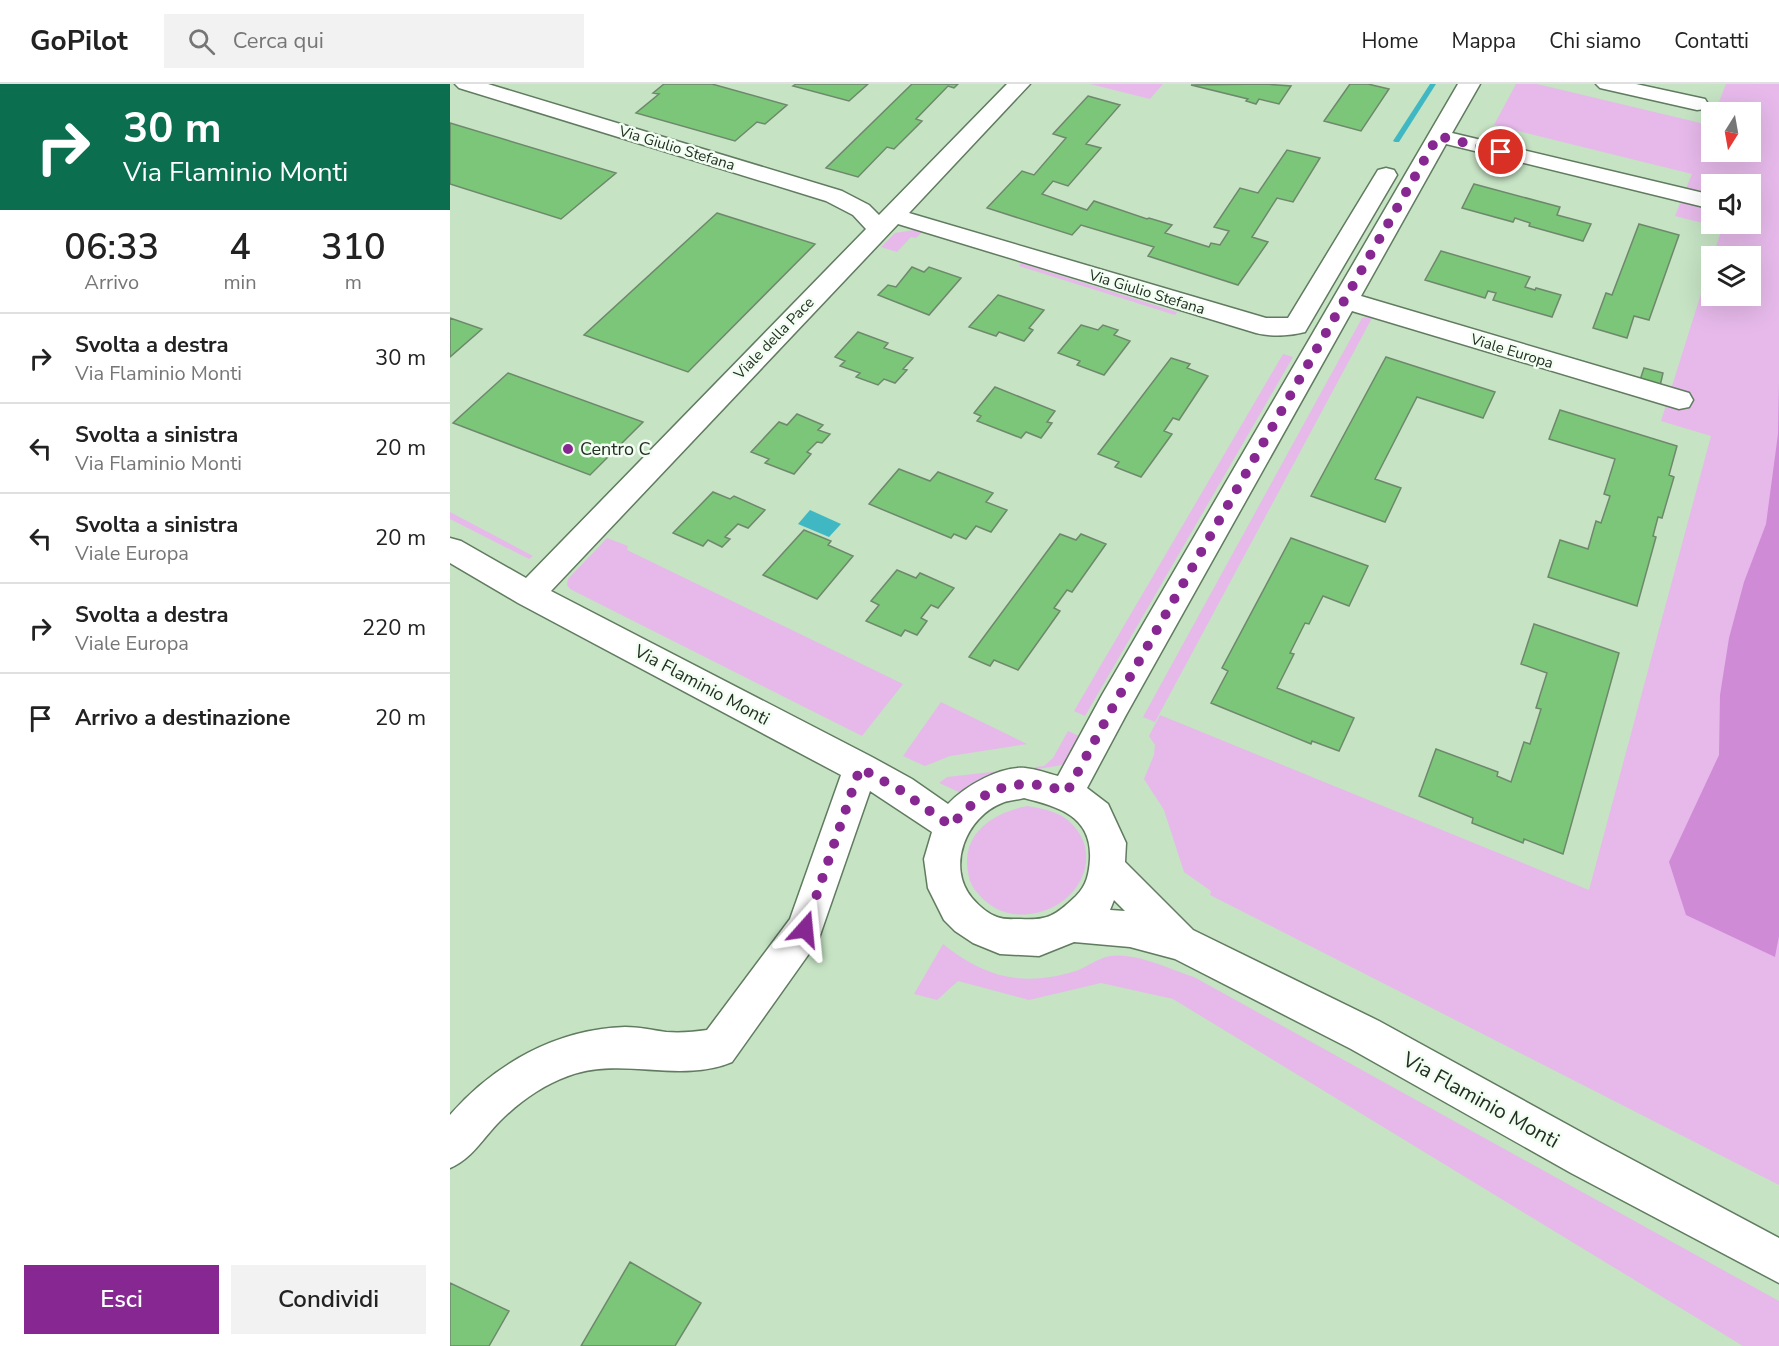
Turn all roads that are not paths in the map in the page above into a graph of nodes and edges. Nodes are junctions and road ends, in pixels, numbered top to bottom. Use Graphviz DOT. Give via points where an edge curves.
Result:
graph roads {
  1 [pos="466,84"];
  2 [pos="1019,84"];
  3 [pos="1469,84"];
  4 [pos="1607,84"];
  5 [pos="1697,104"];
  6 [pos="1438,136"];
  7 [pos="1386,175"];
  8 [pos="1701,199"];
  9 [pos="885,222"];
  10 [pos="1345,300"];
  11 [pos="1679,400"];
  12 [pos="450,549"];
  13 [pos="529,594"];
  14 [pos="860,768"];
  15 [pos="1067,792"];
  16 [pos="951,826"];
  17 [pos="1110,871"];
  18 [pos="1073,924"];
  19 [pos="1181,943"];
  20 [pos="450,1147"];
  21 [pos="1779,1261"];
  1 -- 9 [label="street, Via Giulio Stefana" via="834,196"];
  2 -- 9 [label="street, Viale della Pace"];
  3 -- 6 [label="street"];
  4 -- 5 [label="street"];
  6 -- 8 [label="street"];
  6 -- 10 [label="street"];
  7 -- 9 [label="street, Via Giulio Stefana" via="1296,326 1265,327"];
  9 -- 13 [label="street, Viale della Pace"];
  10 -- 11 [label="street, Viale Europa"];
  10 -- 15 [label="street"];
  12 -- 13 [label="street, Via Flaminio Monti"];
  13 -- 14 [label="street, Via Flaminio Monti"];
  14 -- 16 [label="street, Via Flaminio Monti"];
  14 -- 20 [label="street" via="805,929 718,1048 676,1052 594,1048 553,1059 512,1083"];
  15 -- 16 [label="street, Via Flaminio Monti" via="1024,783 1002,787 982,796"];
  15 -- 17 [label="street, Via Flaminio Monti" via="1097,816 1106,833"];
  16 -- 18 [label="street, Via Flaminio Monti" via="941,870 947,892 959,911 977,926 1000,936 1025,939 1050,935"];
  17 -- 18 [label="street, Via Flaminio Monti" via="1091,909"];
  17 -- 19 [label="street, Via Flaminio Monti"];
  18 -- 19 [label="street, Via Flaminio Monti" via="1130,929"];
  19 -- 21 [label="street, Via Flaminio Monti" via="1365,1035"];
}
